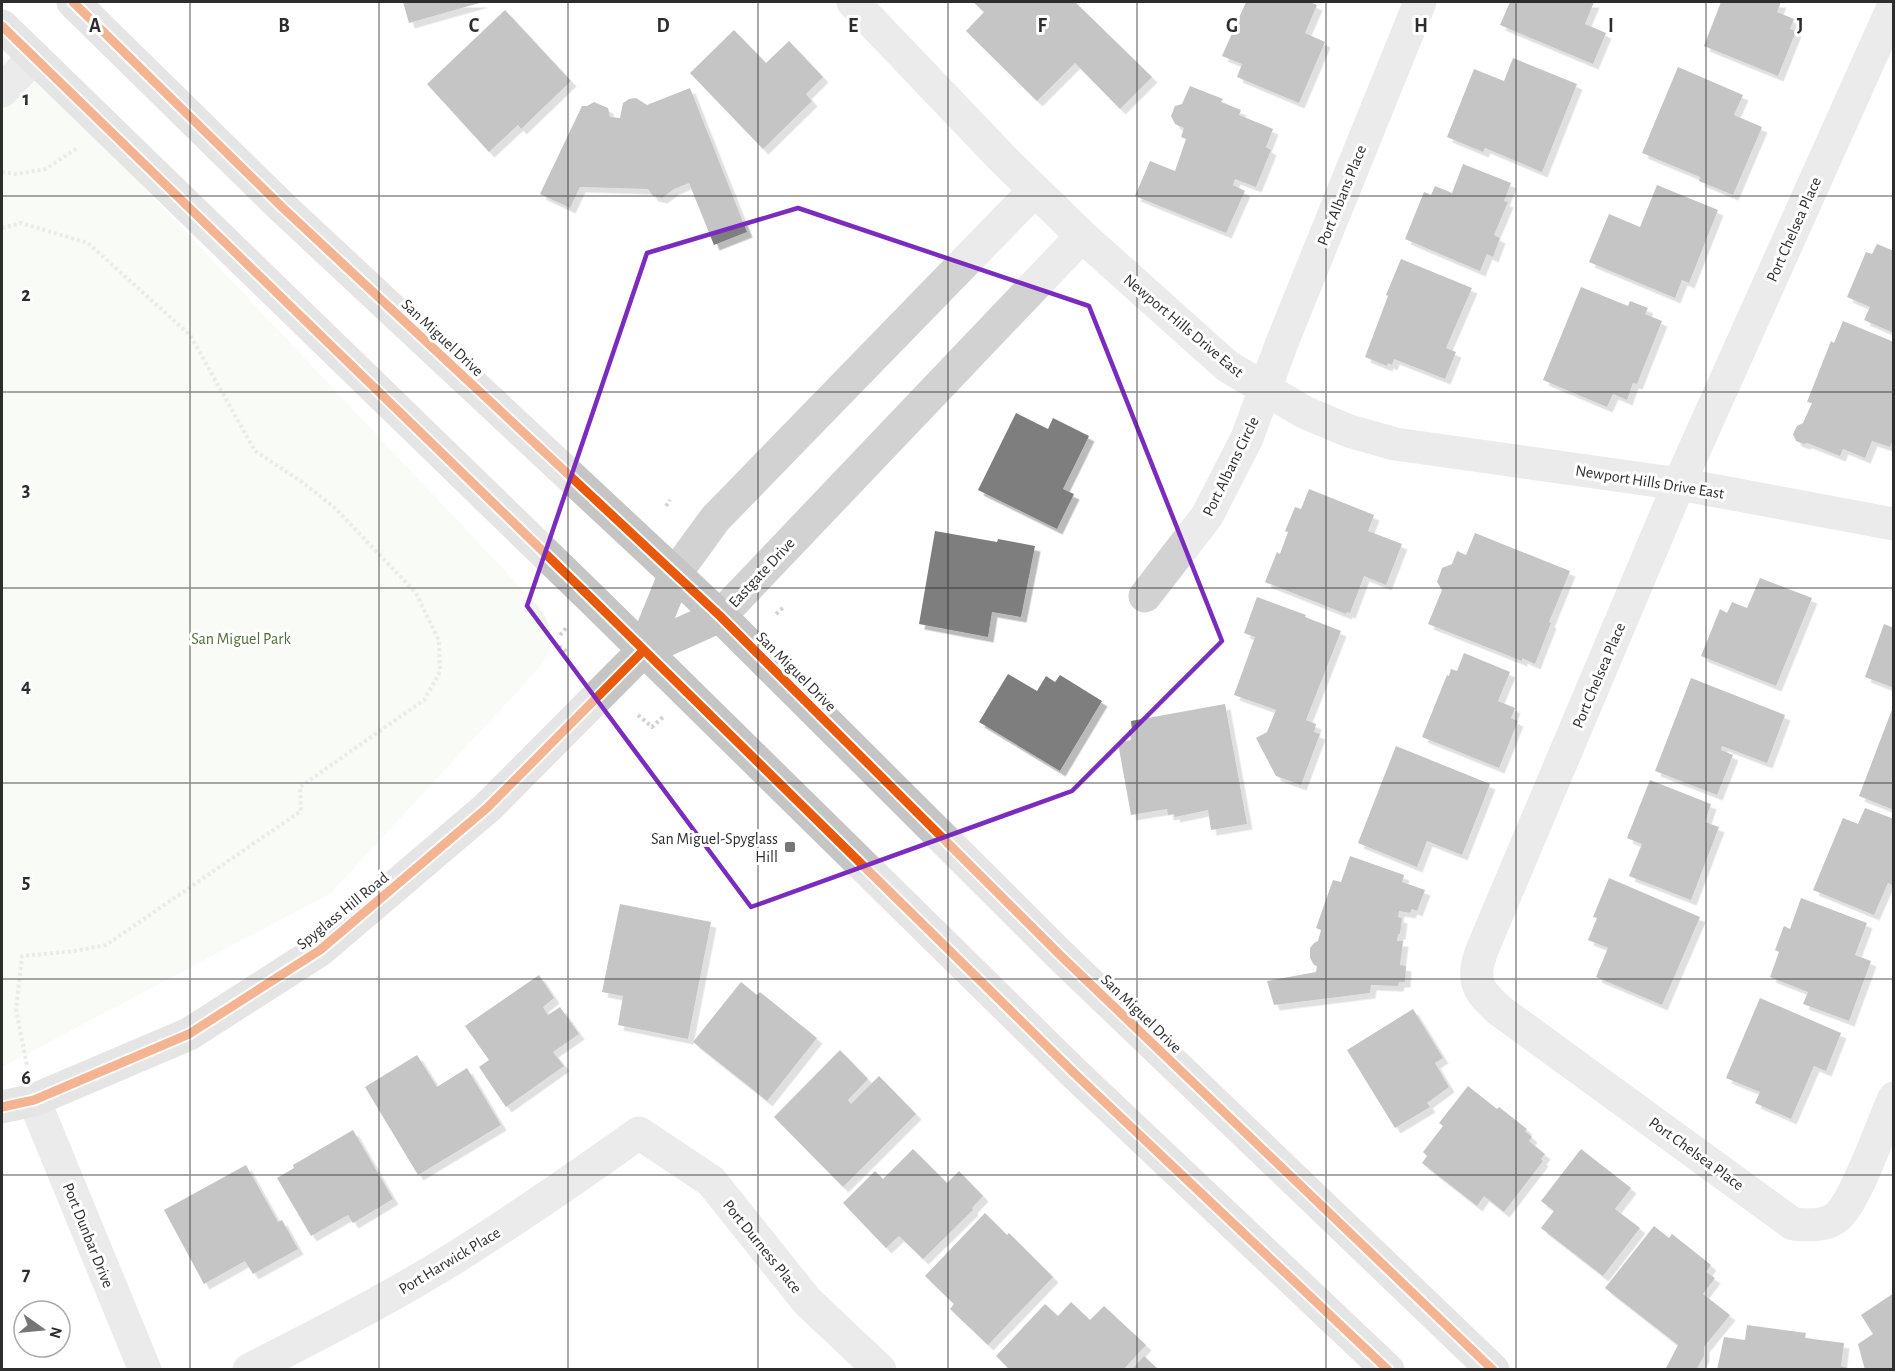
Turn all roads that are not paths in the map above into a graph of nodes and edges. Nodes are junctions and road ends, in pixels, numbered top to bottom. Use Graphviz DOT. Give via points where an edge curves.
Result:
graph roads {
  1 [pos="72,2"];
  2 [pos="853,2"];
  3 [pos="1420,2"];
  4 [pos="1893,5"];
  5 [pos="2,26"];
  6 [pos="34,57"];
  7 [pos="2,91"];
  8 [pos="1035,190"];
  9 [pos="1082,236"];
  10 [pos="1265,390"];
  11 [pos="1679,484"];
  12 [pos="1893,524"];
  13 [pos="675,574"];
  14 [pos="1145,596"];
  15 [pos="720,616"];
  16 [pos="644,650"];
  17 [pos="1893,1098"];
  18 [pos="34,1100"];
  19 [pos="2,1107"];
  20 [pos="639,1133"];
  21 [pos="145,1370"];
  22 [pos="249,1370"];
  23 [pos="880,1370"];
  24 [pos="1388,1370"];
  25 [pos="1493,1370"];
  1 -- 13 [label="main road, San Miguel Drive" via="283,208"];
  2 -- 8 [label="street, Newport Hills Drive East"];
  3 -- 10 [label="street, Port Albans Place"];
  4 -- 11 [label="street, Port Chelsea Place"];
  5 -- 6 [label="main road"];
  6 -- 7 [label="street"];
  6 -- 16 [label="main road"];
  8 -- 9 [label="street, Newport Hills Drive East"];
  8 -- 13 [label="street" via="715,519"];
  9 -- 10 [label="street, Newport Hills Drive East" via="1227,366"];
  9 -- 15 [label="street, Eastgate Drive"];
  10 -- 11 [label="street, Newport Hills Drive East" via="1349,431 1395,444"];
  10 -- 14 [label="street, Port Albans Circle" via="1247,438 1207,516"];
  11 -- 12 [label="street, Newport Hills Drive East"];
  11 -- 17 [label="street, Port Chelsea Place" via="1479,959 1476,975 1481,991 1498,1010 1793,1224 1817,1225 1837,1216 1851,1198"];
  13 -- 15 [label="main road, San Miguel Drive"];
  13 -- 16 [label="main road"];
  15 -- 16 [label="main road, Eastgate Drive"];
  15 -- 25 [label="main road, San Miguel Drive" via="1060,955"];
  16 -- 18 [label="main road, Spyglass Hill Road" via="488,807 320,950 189,1034"];
  16 -- 24 [label="main road" via="1073,1072"];
  18 -- 19 [label="main road, Spyglass Hill Road"];
  18 -- 21 [label="street, Port Dunbar Drive"];
  20 -- 22 [label="street, Port Harwick Place" via="539,1204 437,1269 332,1329"];
  20 -- 23 [label="street, Port Durness Place" via="711,1181 807,1301"];
}
